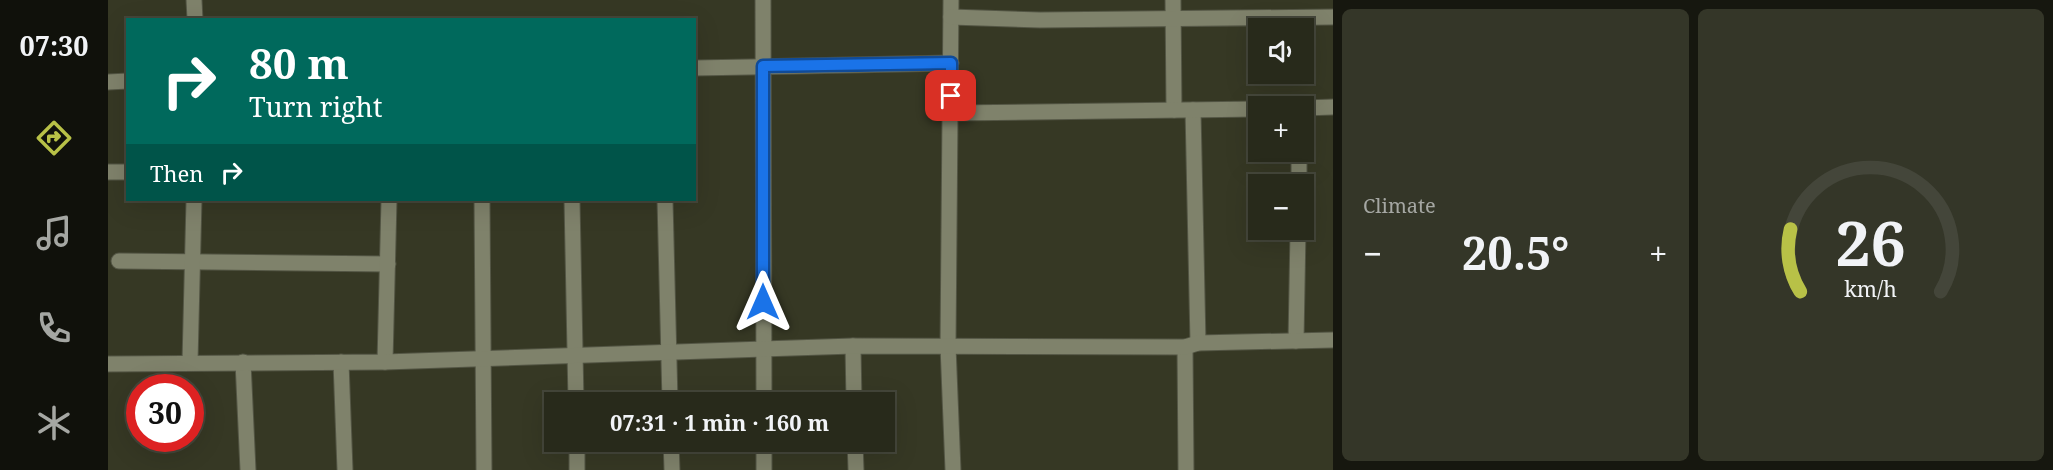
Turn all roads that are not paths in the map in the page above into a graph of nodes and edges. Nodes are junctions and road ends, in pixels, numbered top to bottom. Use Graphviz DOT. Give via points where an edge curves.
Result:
graph roads {
  1 [pos="194,0"];
  2 [pos="763,0"];
  3 [pos="951,0"];
  4 [pos="1173,0"];
  5 [pos="1333,16"];
  6 [pos="951,17"];
  7 [pos="195,18"];
  8 [pos="1173,18"];
  9 [pos="951,63"];
  10 [pos="763,66"];
  11 [pos="696,68"];
  12 [pos="126,81"];
  13 [pos="108,82"];
  14 [pos="1333,107"];
  15 [pos="1314,108"];
  16 [pos="1248,109"];
  17 [pos="1174,110"];
  18 [pos="1193,110"];
  19 [pos="951,113"];
  20 [pos="108,172"];
  21 [pos="126,172"];
  22 [pos="194,201"];
  23 [pos="389,201"];
  24 [pos="482,201"];
  25 [pos="572,201"];
  26 [pos="665,201"];
  27 [pos="1298,240"];
  28 [pos="119,261"];
  29 [pos="192,262"];
  30 [pos="388,264"];
  31 [pos="1333,340"];
  32 [pos="1296,341"];
  33 [pos="1191,345"];
  34 [pos="853,346"];
  35 [pos="948,346"];
  36 [pos="763,350"];
  37 [pos="669,353"];
  38 [pos="576,356"];
  39 [pos="482,358"];
  40 [pos="190,362"];
  41 [pos="243,362"];
  42 [pos="341,362"];
  43 [pos="385,362"];
  44 [pos="108,364"];
  45 [pos="576,392"];
  46 [pos="670,392"];
  47 [pos="764,392"];
  48 [pos="854,392"];
  49 [pos="577,452"];
  50 [pos="671,452"];
  51 [pos="764,452"];
  52 [pos="855,452"];
  53 [pos="248,470"];
  54 [pos="345,470"];
  55 [pos="484,470"];
  56 [pos="577,470"];
  57 [pos="672,470"];
  58 [pos="764,470"];
  59 [pos="856,470"];
  60 [pos="953,470"];
  61 [pos="1186,470"];
  1 -- 7 [label="street"];
  2 -- 10 [label="street"];
  3 -- 6 [label="street"];
  4 -- 8 [label="street"];
  5 -- 8 [label="street"];
  6 -- 8 [label="street"];
  6 -- 9 [label="street"];
  8 -- 17 [label="street"];
  9 -- 10 [label="street"];
  9 -- 19 [label="street"];
  10 -- 11 [label="street"];
  10 -- 36 [label="street"];
  12 -- 13 [label="street"];
  14 -- 15 [label="street"];
  16 -- 18 [label="street"];
  17 -- 18 [label="street"];
  17 -- 19 [label="street"];
  18 -- 33 [label="street"];
  19 -- 35 [label="street"];
  20 -- 21 [label="street"];
  22 -- 29 [label="street"];
  23 -- 30 [label="street"];
  24 -- 39 [label="street"];
  25 -- 38 [label="street"];
  26 -- 37 [label="street"];
  27 -- 32 [label="street"];
  28 -- 29 [label="street"];
  29 -- 30 [label="street"];
  29 -- 40 [label="street"];
  30 -- 43 [label="street"];
  31 -- 32 [label="street"];
  32 -- 33 [label="street"];
  33 -- 35 [label="street"];
  33 -- 61 [label="street"];
  34 -- 35 [label="street"];
  34 -- 36 [label="street"];
  34 -- 48 [label="street"];
  35 -- 60 [label="street"];
  36 -- 37 [label="street"];
  36 -- 47 [label="street"];
  37 -- 38 [label="street"];
  37 -- 46 [label="street"];
  38 -- 39 [label="street"];
  38 -- 45 [label="street"];
  39 -- 43 [label="street"];
  39 -- 55 [label="street"];
  40 -- 41 [label="street"];
  40 -- 44 [label="street"];
  41 -- 42 [label="street"];
  41 -- 53 [label="street"];
  42 -- 43 [label="street"];
  42 -- 54 [label="street"];
  49 -- 56 [label="street"];
  50 -- 57 [label="street"];
  51 -- 58 [label="street"];
  52 -- 59 [label="street"];
}
